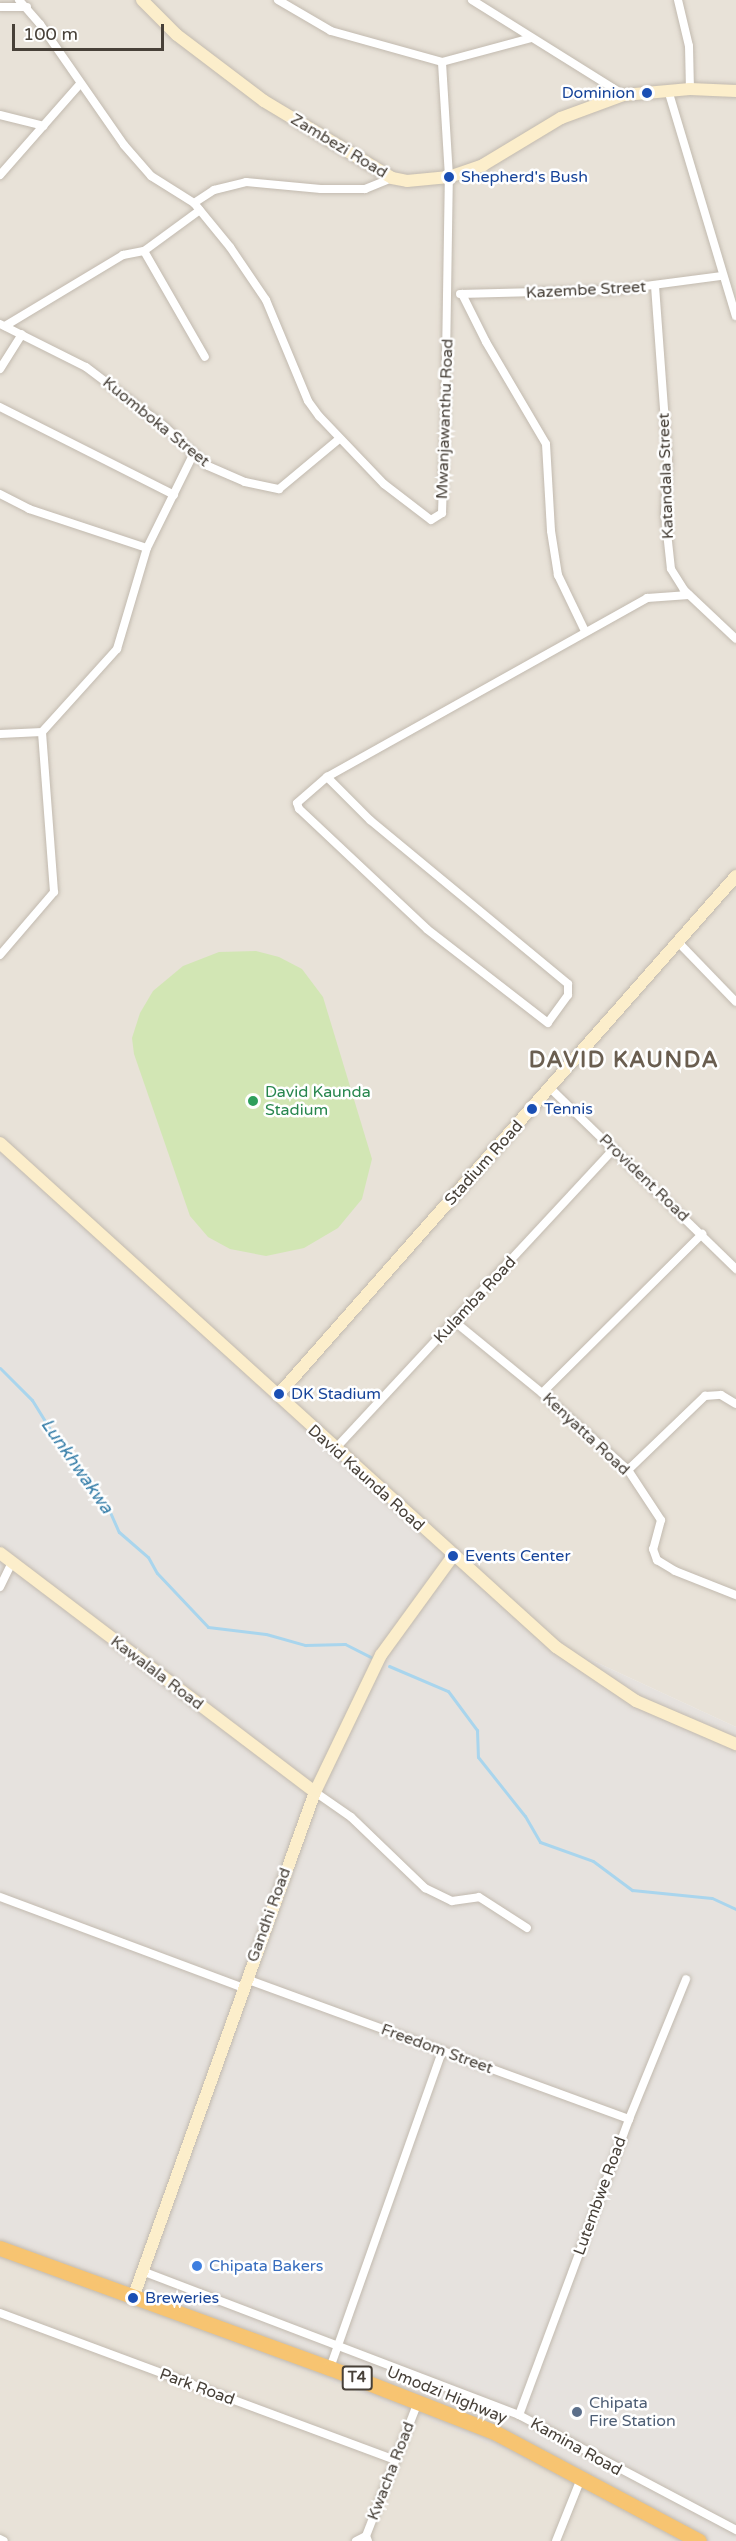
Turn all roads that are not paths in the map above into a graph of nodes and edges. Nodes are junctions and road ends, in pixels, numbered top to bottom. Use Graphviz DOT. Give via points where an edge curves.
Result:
graph roads {
  1 [pos="19,0"];
  2 [pos="142,0"];
  3 [pos="278,0"];
  4 [pos="472,0"];
  5 [pos="678,0"];
  6 [pos="0,7"];
  7 [pos="27,7"];
  8 [pos="531,38"];
  9 [pos="442,62"];
  10 [pos="79,85"];
  11 [pos="690,89"];
  12 [pos="668,90"];
  13 [pos="736,92"];
  14 [pos="624,95"];
  15 [pos="0,116"];
  16 [pos="44,126"];
  17 [pos="0,175"];
  18 [pos="449,177"];
  19 [pos="392,178"];
  20 [pos="197,207"];
  21 [pos="144,251"];
  22 [pos="722,276"];
  23 [pos="655,286"];
  24 [pos="462,294"];
  25 [pos="448,295"];
  26 [pos="736,316"];
  27 [pos="2,325"];
  28 [pos="21,334"];
  29 [pos="205,357"];
  30 [pos="0,369"];
  31 [pos="0,407"];
  32 [pos="339,440"];
  33 [pos="193,455"];
  34 [pos="0,494"];
  35 [pos="174,495"];
  36 [pos="147,548"];
  37 [pos="689,595"];
  38 [pos="585,632"];
  39 [pos="736,639"];
  40 [pos="42,732"];
  41 [pos="0,734"];
  42 [pos="327,777"];
  43 [pos="736,876"];
  44 [pos="678,942"];
  45 [pos="0,955"];
  46 [pos="736,1002"];
  47 [pos="550,1088"];
  48 [pos="0,1143"];
  49 [pos="614,1149"];
  50 [pos="702,1234"];
  51 [pos="736,1269"];
  52 [pos="455,1322"];
  53 [pos="542,1393"];
  54 [pos="279,1394"];
  55 [pos="736,1404"];
  56 [pos="334,1450"];
  57 [pos="628,1470"];
  58 [pos="0,1553"];
  59 [pos="453,1556"];
  60 [pos="12,1562"];
  61 [pos="0,1587"];
  62 [pos="736,1595"];
  63 [pos="736,1744"];
  64 [pos="315,1792"];
  65 [pos="0,1897"];
  66 [pos="527,1928"];
  67 [pos="686,1979"];
  68 [pos="245,1984"];
  69 [pos="442,2051"];
  70 [pos="629,2119"];
  71 [pos="0,2248"];
  72 [pos="142,2271"];
  73 [pos="133,2298"];
  74 [pos="0,2313"];
  75 [pos="338,2348"];
  76 [pos="330,2368"];
  77 [pos="418,2402"];
  78 [pos="519,2415"];
  79 [pos="395,2460"];
  80 [pos="582,2476"];
  81 [pos="736,2530"];
  82 [pos="367,2539"];
  83 [pos="356,2541"];
  84 [pos="556,2541"];
  85 [pos="699,2541"];
  1 -- 7 [label="street, Mwanjawanthu Road"];
  2 -- 19 [label="street, Zambezi Road" via="177,36 256,95"];
  3 -- 9 [label="street" via="331,31"];
  4 -- 8 [label="street"];
  5 -- 11 [label="street" via="689,46"];
  6 -- 7 [label="street"];
  7 -- 10 [label="street, Mwanjawanthu Road"];
  8 -- 9 [label="street"];
  8 -- 14 [label="street"];
  9 -- 18 [label="street, Mwanjawanthu Road"];
  10 -- 16 [label="street"];
  10 -- 20 [label="street, Mwanjawanthu Road" via="151,176"];
  11 -- 12 [label="street, Zambezi Road"];
  11 -- 13 [label="street, Zambezi Road"];
  12 -- 14 [label="street, Zambezi Road"];
  12 -- 22 [label="street"];
  14 -- 18 [label="street, Zambezi Road" via="591,105 483,165"];
  15 -- 16 [label="street"];
  16 -- 17 [label="street"];
  18 -- 19 [label="street, Zambezi Road" via="426,181"];
  18 -- 25 [label="street, Mwanjawanthu Road"];
  19 -- 20 [label="street" via="365,189 246,182 214,190"];
  20 -- 21 [label="street"];
  20 -- 32 [label="street, Mwanjawanthu Road" via="266,300 308,401"];
  21 -- 27 [label="street" via="123,255"];
  21 -- 29 [label="street"];
  22 -- 23 [label="street, Kazembe Street"];
  22 -- 26 [label="street"];
  23 -- 24 [label="street, Kazembe Street"];
  23 -- 37 [label="street, Katandala Street" via="668,461 665,514 671,570"];
  24 -- 25 [label="street, Kazembe Street"];
  24 -- 38 [label="street" via="546,444 550,531 558,575"];
  25 -- 32 [label="street, Mwanjawanthu Road" via="440,517 431,520 418,514"];
  27 -- 28 [label="street, Kuomboka Street"];
  28 -- 30 [label="street"];
  28 -- 33 [label="street, Kuomboka Street" via="86,367 164,426"];
  31 -- 35 [label="street"];
  32 -- 33 [label="street, Kuomboka Street" via="279,489 245,482"];
  33 -- 35 [label="street"];
  34 -- 36 [label="street" via="29,509"];
  35 -- 36 [label="street"];
  36 -- 40 [label="street" via="117,649"];
  37 -- 38 [label="street" via="647,598"];
  37 -- 39 [label="street, Katandala Street"];
  38 -- 42 [label="street"];
  40 -- 41 [label="street"];
  40 -- 45 [label="street" via="54,892"];
  42 -- 42 [label="street" via="300,798 299,809 427,929 548,1023 568,995 568,984 370,820"];
  43 -- 44 [label="street, Stadium Road"];
  44 -- 46 [label="street"];
  44 -- 47 [label="street, Stadium Road"];
  47 -- 49 [label="street, Provident Road"];
  47 -- 54 [label="street, Stadium Road"];
  48 -- 54 [label="street, David Kaunda Road"];
  49 -- 50 [label="street, Provident Road"];
  49 -- 52 [label="street, Kulamba Road"];
  50 -- 51 [label="street, Provident Road"];
  50 -- 53 [label="street"];
  52 -- 53 [label="street, Kenyatta Road"];
  52 -- 56 [label="street, Kulamba Road"];
  53 -- 57 [label="street, Kenyatta Road"];
  54 -- 56 [label="street, David Kaunda Road"];
  55 -- 57 [label="street" via="721,1395 705,1396"];
  56 -- 59 [label="street, David Kaunda Road"];
  57 -- 62 [label="street, Kenyatta Road" via="661,1520 653,1549 657,1560"];
  58 -- 60 [label="street, Kawalala Road"];
  59 -- 63 [label="street, David Kaunda Road" via="556,1647 603,1682 636,1701"];
  59 -- 64 [label="street, Gandhi Road" via="381,1655"];
  60 -- 61 [label="street"];
  60 -- 64 [label="street, Kawalala Road"];
  64 -- 66 [label="street" via="351,1817 425,1888 452,1900 479,1897"];
  64 -- 68 [label="street, Gandhi Road"];
  65 -- 68 [label="street, Freedom Street"];
  67 -- 70 [label="street, Lutembwe Road"];
  68 -- 69 [label="street, Freedom Street"];
  68 -- 72 [label="street, Gandhi Road"];
  69 -- 70 [label="street, Freedom Street"];
  69 -- 75 [label="street"];
  70 -- 78 [label="street, Lutembwe Road"];
  71 -- 73 [label="highway, Umodzi Highway / T4"];
  72 -- 73 [label="street, Gandhi Road"];
  72 -- 75 [label="street, Kamina Road"];
  73 -- 76 [label="highway, Umodzi Highway / T4"];
  74 -- 79 [label="street, Park Road"];
  75 -- 76 [label="street"];
  75 -- 78 [label="street, Kamina Road"];
  76 -- 77 [label="highway, Umodzi Highway / T4"];
  77 -- 79 [label="street, Kwacha Road"];
  77 -- 80 [label="highway, Umodzi Highway / T4" via="494,2432"];
  78 -- 81 [label="street, Kamina Road"];
  79 -- 82 [label="street, Kwacha Road"];
  80 -- 84 [label="street"];
  80 -- 85 [label="highway, Umodzi Highway / T4"];
  82 -- 83 [label="street"];
}
